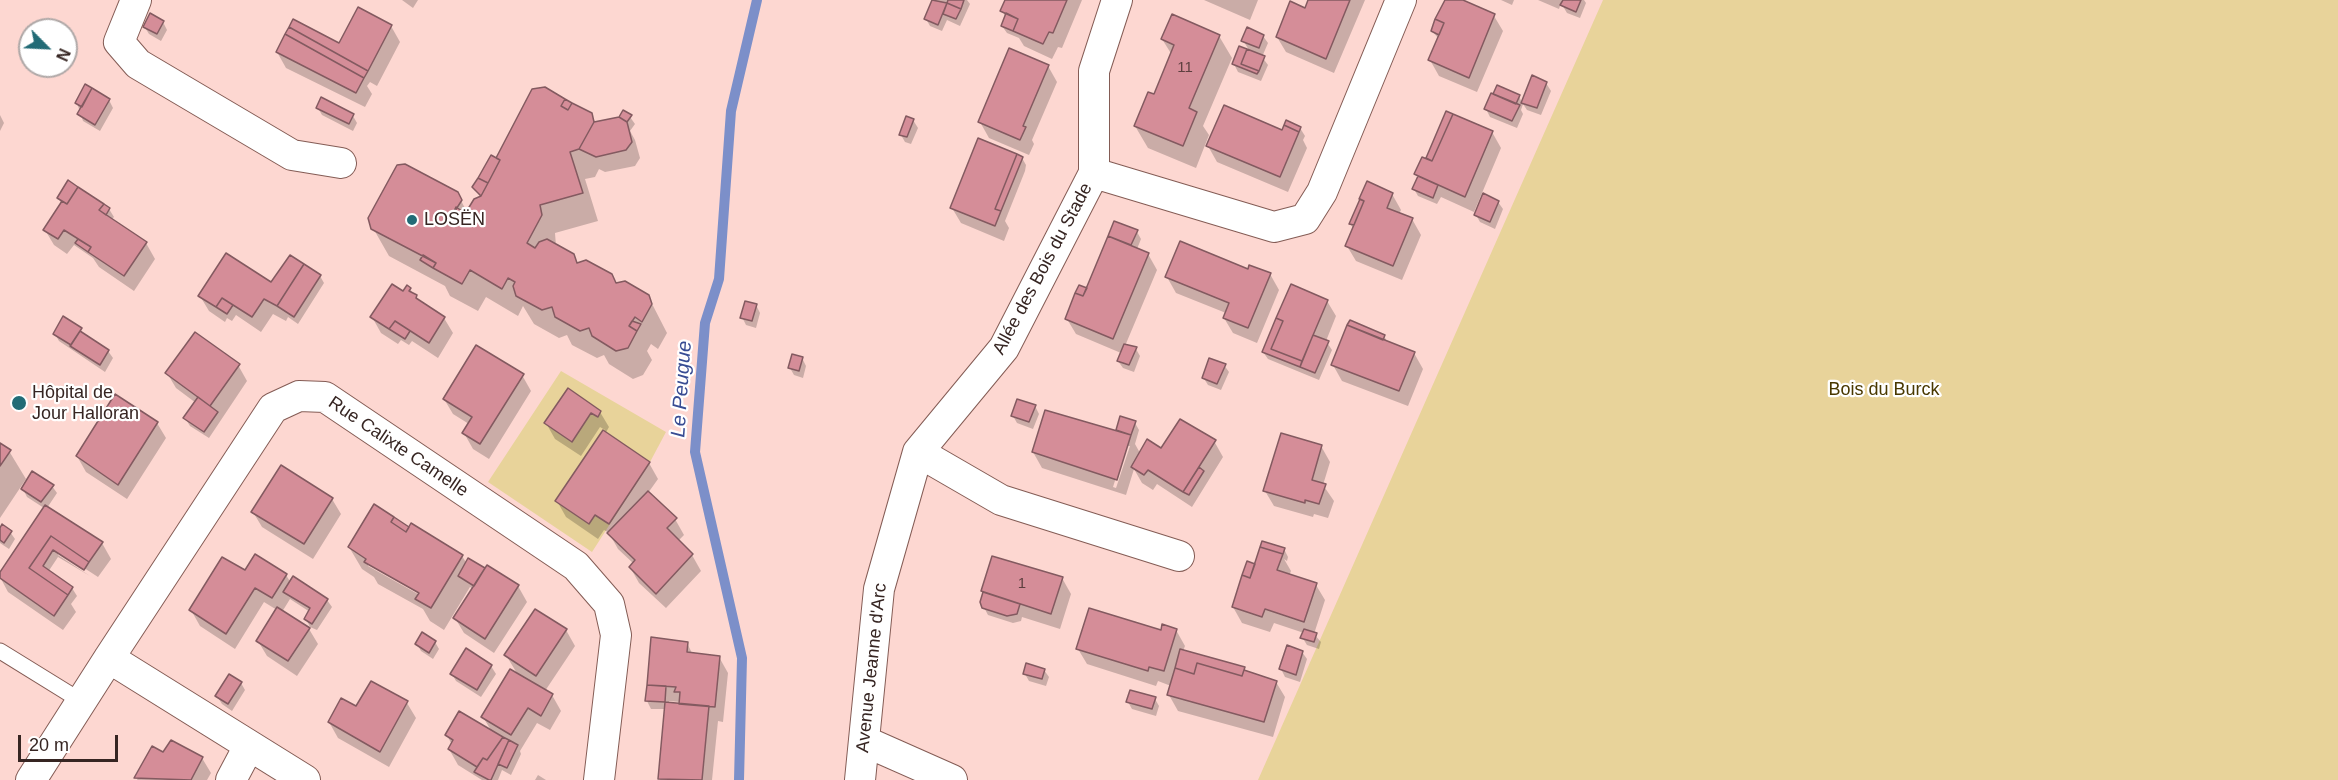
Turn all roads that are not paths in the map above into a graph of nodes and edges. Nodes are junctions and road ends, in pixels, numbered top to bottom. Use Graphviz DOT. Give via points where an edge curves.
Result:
graph roads {
  1 [pos="136,0"];
  2 [pos="1117,0"];
  3 [pos="1401,0"];
  4 [pos="341,163"];
  5 [pos="1094,173"];
  6 [pos="918,452"];
  7 [pos="1179,556"];
  8 [pos="0,651"];
  9 [pos="109,658"];
  10 [pos="81,701"];
  11 [pos="864,741"];
  12 [pos="249,746"];
  13 [pos="31,780"];
  14 [pos="231,780"];
  15 [pos="304,780"];
  16 [pos="599,780"];
  17 [pos="860,780"];
  18 [pos="952,780"];
  1 -- 4 [label="street" via="119,42 138,64 292,155"];
  2 -- 5 [label="street, Allée des Bois du Stade" via="1095,71"];
  3 -- 5 [label="street, Allée des Bois du Stade" via="1322,192 1305,219 1274,227"];
  5 -- 6 [label="street, Allée des Bois du Stade" via="1004,348"];
  6 -- 7 [label="street" via="1000,500"];
  6 -- 11 [label="street, Avenue Jeanne d'Arc" via="879,589"];
  8 -- 10 [label="lane"];
  9 -- 10 [label="street, Rue Calixte Camelle"];
  9 -- 12 [label="street"];
  9 -- 16 [label="street, Rue Calixte Camelle" via="273,408 299,396 325,397 576,566 609,604 616,635"];
  10 -- 13 [label="street, Rue Calixte Camelle"];
  11 -- 17 [label="street, Avenue Jeanne d'Arc"];
  11 -- 18 [label="street"];
  12 -- 14 [label="street"];
  12 -- 15 [label="street"];
}
